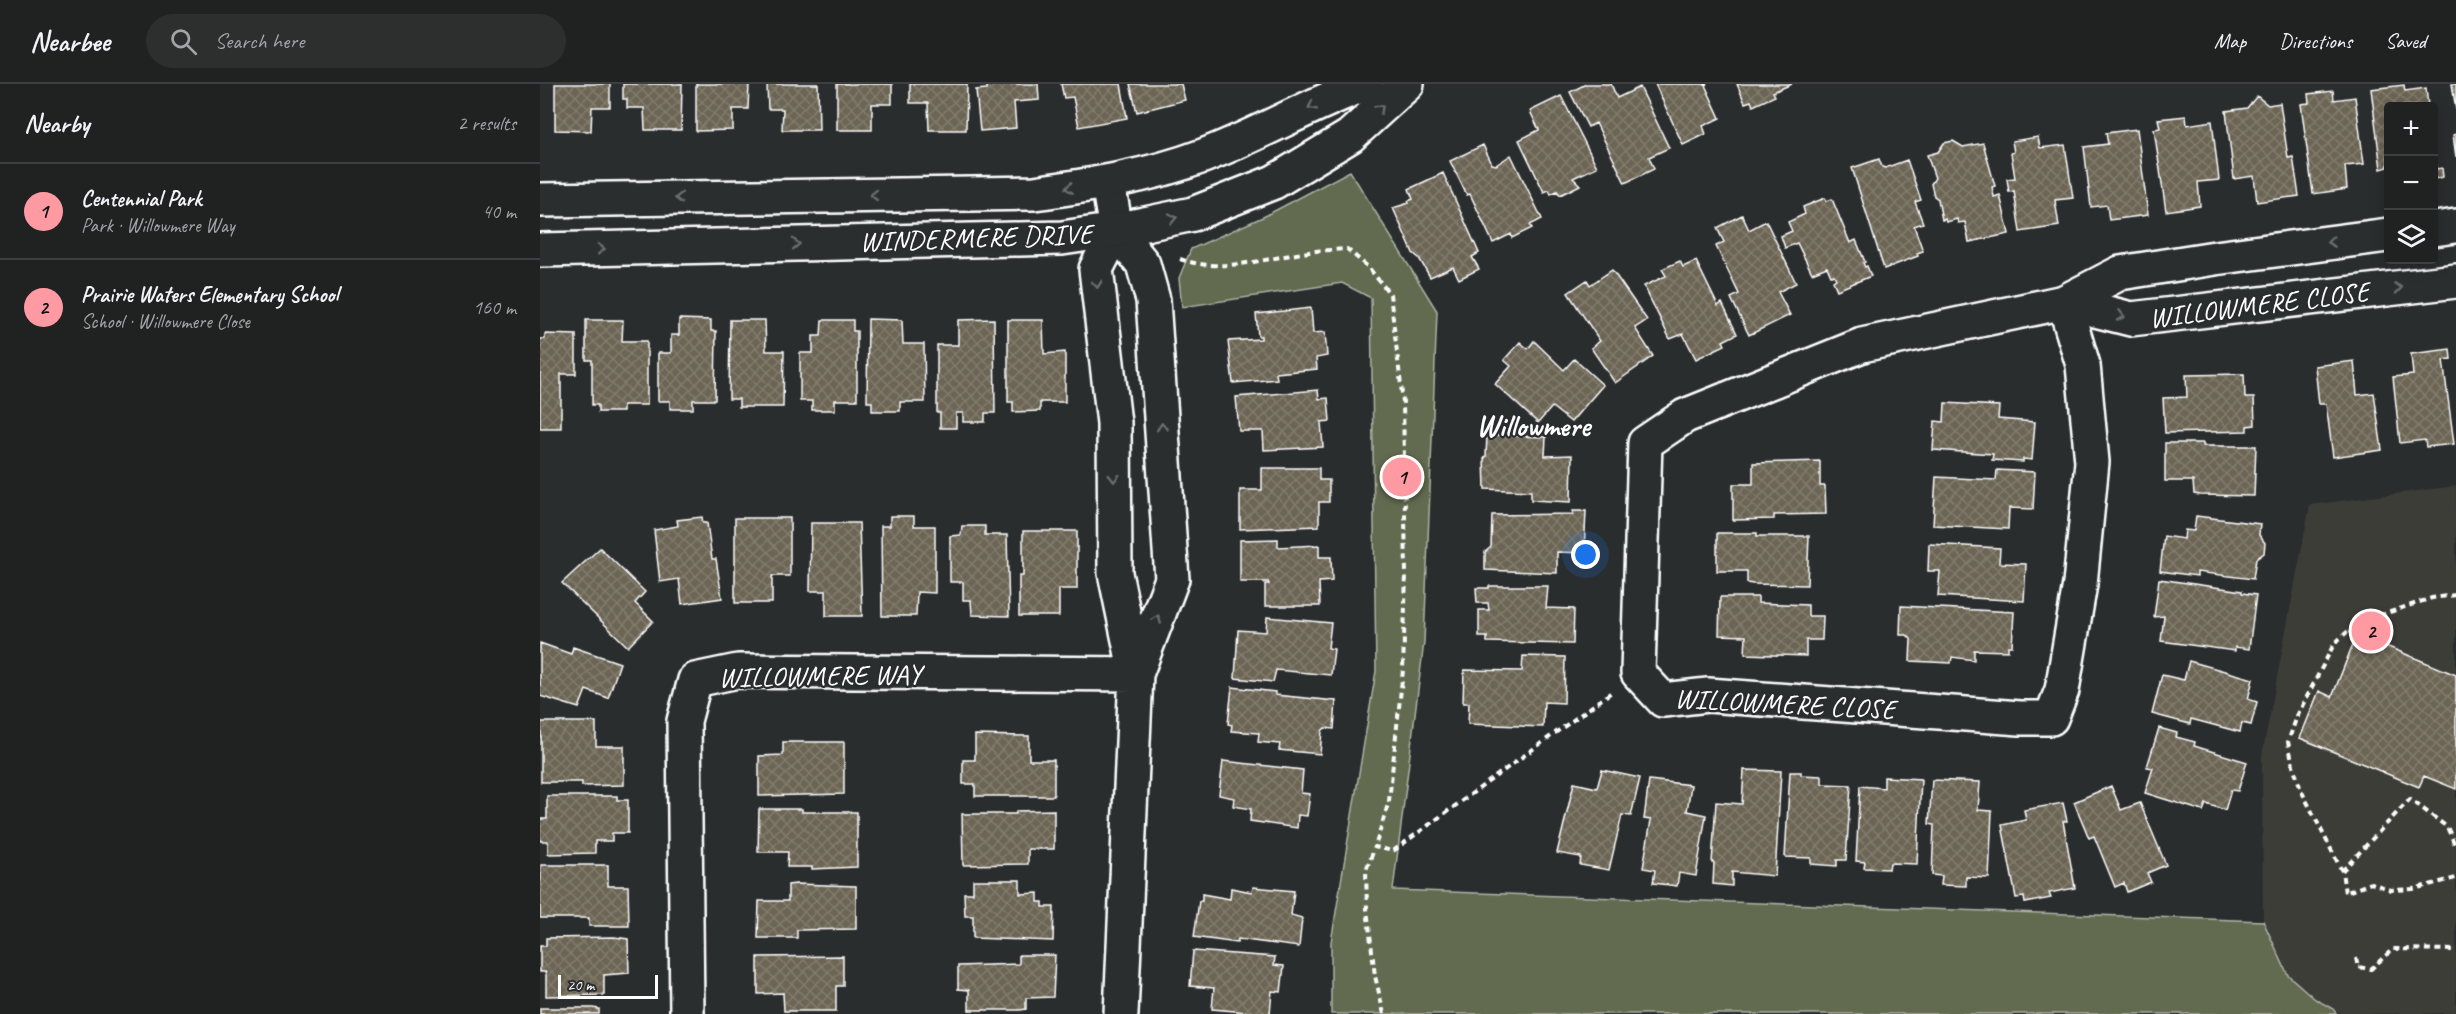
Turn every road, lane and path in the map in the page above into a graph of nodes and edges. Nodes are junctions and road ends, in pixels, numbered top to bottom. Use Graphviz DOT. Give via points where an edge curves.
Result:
graph roads {
  1 [pos="1366,84"];
  2 [pos="1407,84"];
  3 [pos="1108,183"];
  4 [pos="540,200"];
  5 [pos="2456,226"];
  6 [pos="2438,228"];
  7 [pos="1116,230"];
  8 [pos="2384,236"];
  9 [pos="541,250"];
  10 [pos="1180,259"];
  11 [pos="2456,281"];
  12 [pos="2064,302"];
  13 [pos="2456,595"];
  14 [pos="1638,673"];
  15 [pos="1136,674"];
  16 [pos="1375,847"];
  17 [pos="2456,848"];
  18 [pos="2342,871"];
  19 [pos="2456,878"];
  20 [pos="2456,950"];
  21 [pos="2356,958"];
  22 [pos="687,1014"];
  23 [pos="1122,1014"];
  24 [pos="1384,1014"];
  1 -- 3 [label="street, WINDERMERE DRIVE, one-way" via="1203,156"];
  7 -- 2 [label="street, WINDERMERE DRIVE, one-way" via="1193,214 1274,182 1350,136"];
  3 -- 4 [label="street, WINDERMERE DRIVE, one-way" via="1034,193"];
  3 -- 7 [label="street"];
  5 -- 6 [label="street"];
  9 -- 7 [label="street, WINDERMERE DRIVE, one-way" via="1062,238"];
  7 -- 15 [label="street, one-way" via="1096,269 1114,423 1115,573"];
  15 -- 7 [label="street, one-way" via="1172,579 1153,300 1143,264"];
  8 -- 12 [label="street, WILLOWMERE CLOSE, one-way" via="2120,273"];
  10 -- 16 [label="path" via="1199,265 1236,266 1347,249 1390,294 1403,402 1406,573 1403,670 1389,801"];
  12 -- 11 [label="street, WILLOWMERE CLOSE, one-way" via="2131,318"];
  12 -- 14 [label="street, WILLOWMERE CLOSE" via="1862,345 1685,416 1645,443"];
  12 -- 14 [label="street, WILLOWMERE CLOSE" via="2083,365 2092,462 2080,584 2062,690 2051,718 1708,695 1663,700"];
  13 -- 18 [label="path" via="2432,598 2356,624 2334,644 2297,716 2288,742 2293,765 2301,790"];
  14 -- 16 [label="path" via="1393,851"];
  15 -- 22 [label="street, WILLOWMERE WAY" via="738,671 695,680 684,721"];
  15 -- 23 [label="street"];
  16 -- 24 [label="path" via="1366,870 1367,909"];
  17 -- 18 [label="path" via="2447,827 2410,799"];
  18 -- 19 [label="path" via="2345,893 2371,883 2391,890 2414,889"];
  20 -- 21 [label="path" via="2393,949 2371,969 2358,968"];
}
